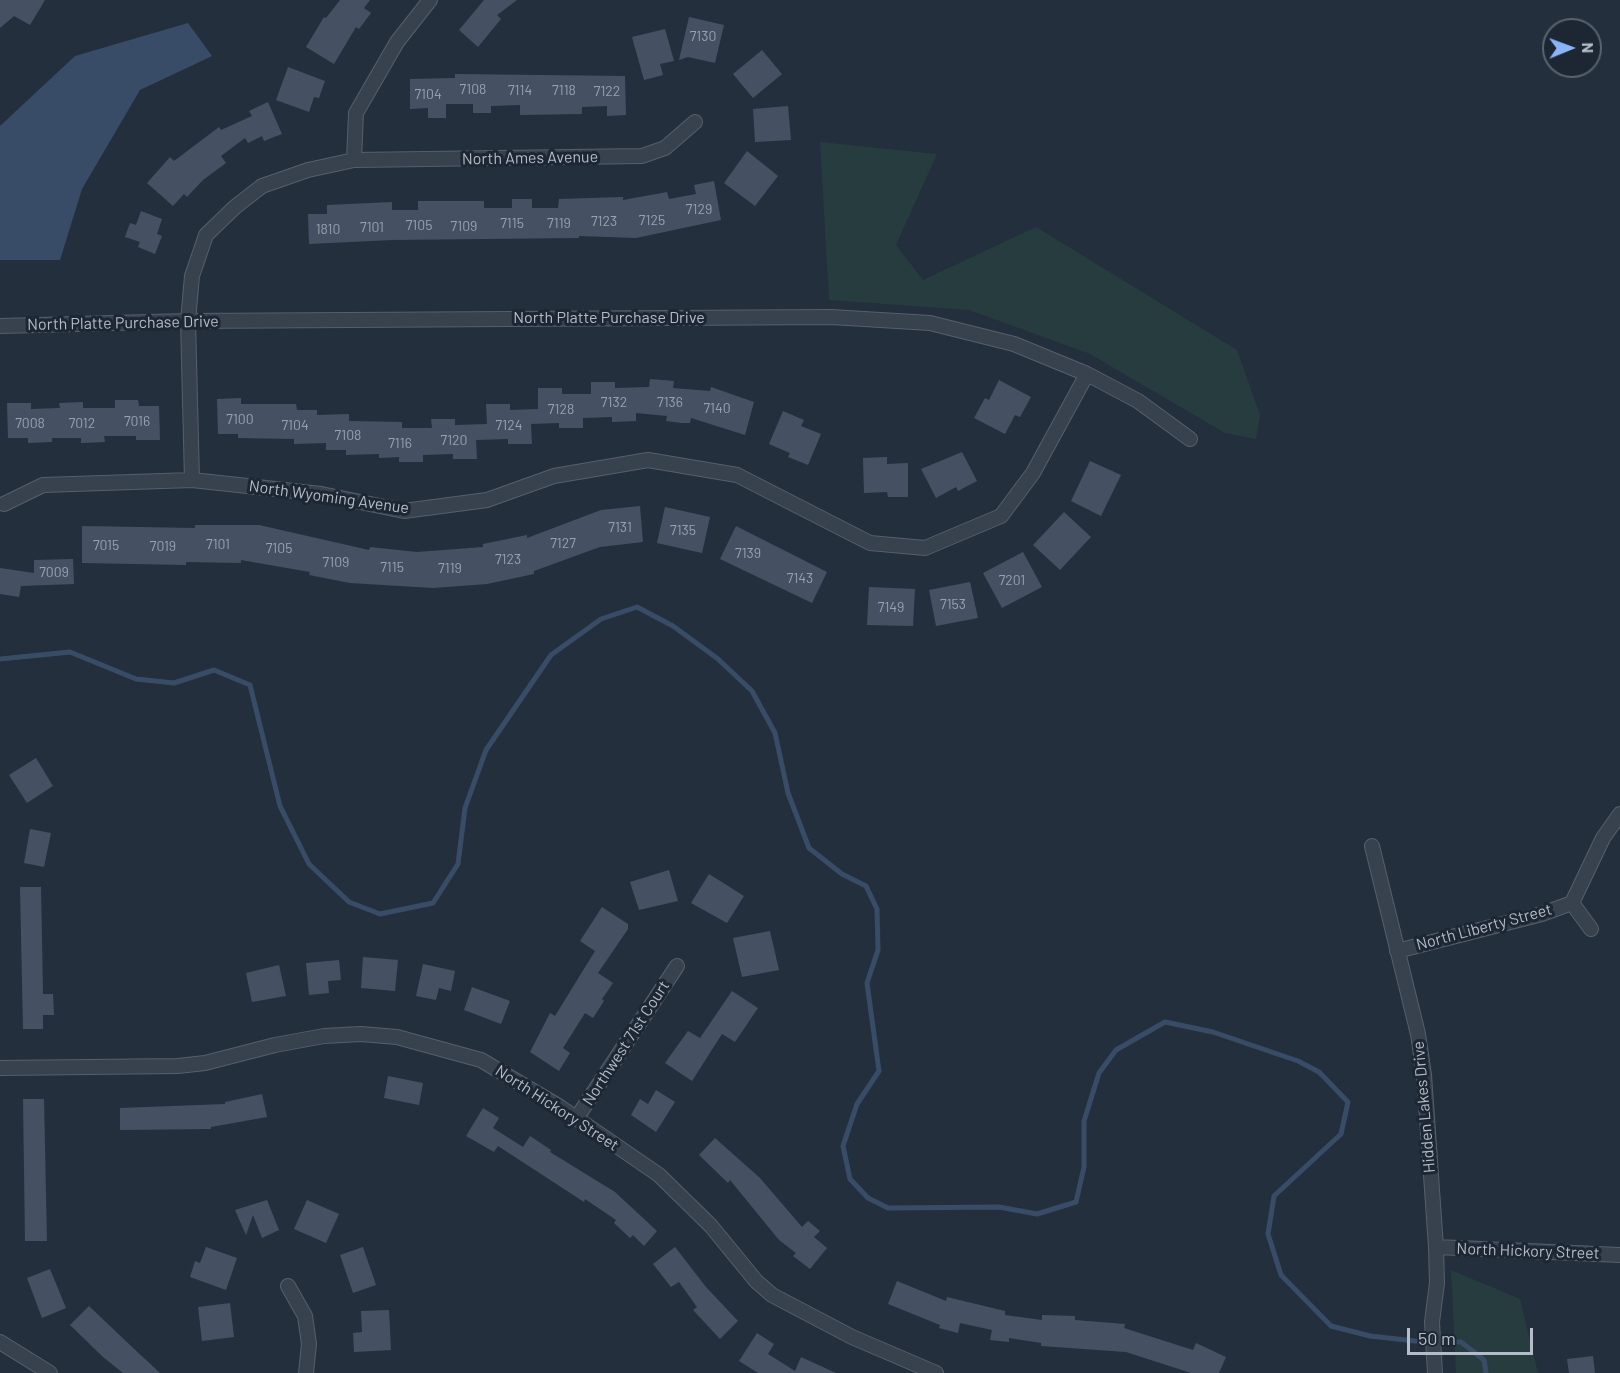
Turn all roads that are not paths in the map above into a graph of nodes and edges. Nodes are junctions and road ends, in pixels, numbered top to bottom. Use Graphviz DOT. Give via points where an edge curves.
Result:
graph roads {
  1 [pos="430,0"];
  2 [pos="695,122"];
  3 [pos="354,160"];
  4 [pos="189,321"];
  5 [pos="0,326"];
  6 [pos="1087,374"];
  7 [pos="1190,439"];
  8 [pos="192,480"];
  9 [pos="4,504"];
  10 [pos="1620,814"];
  11 [pos="1372,846"];
  12 [pos="1572,903"];
  13 [pos="1591,928"];
  14 [pos="1397,951"];
  15 [pos="677,966"];
  16 [pos="0,1068"];
  17 [pos="576,1119"];
  18 [pos="1436,1247"];
  19 [pos="1620,1255"];
  20 [pos="288,1286"];
  21 [pos="0,1342"];
  22 [pos="50,1373"];
  23 [pos="306,1373"];
  24 [pos="936,1373"];
  25 [pos="1435,1373"];
  1 -- 3 [label="street" via="397,42 356,113"];
  2 -- 3 [label="street, North Ames Avenue" via="665,148 642,156"];
  3 -- 4 [label="street, North Ames Avenue" via="262,186 206,235 192,276"];
  4 -- 5 [label="street, North Platte Purchase Drive"];
  4 -- 6 [label="street, North Platte Purchase Drive" via="831,317 930,322 1014,344"];
  4 -- 8 [label="street, North Ames Avenue"];
  6 -- 7 [label="street, North Platte Purchase Drive" via="1138,401"];
  6 -- 8 [label="street, North Wyoming Avenue" via="1033,473 1001,516 925,548 870,543 737,475 648,460 554,476 487,500 404,511 321,494"];
  8 -- 9 [label="street, North Wyoming Avenue" via="43,485"];
  10 -- 12 [label="street, North Liberty Street" via="1603,838"];
  11 -- 14 [label="street, Hidden Lakes Drive"];
  12 -- 13 [label="street, North Liberty Street"];
  12 -- 14 [label="street, North Liberty Street"];
  14 -- 18 [label="street, Hidden Lakes Drive" via="1424,1075"];
  15 -- 17 [label="street, Northwest 71st Court"];
  16 -- 17 [label="street, North Hickory Street" via="205,1064 324,1036 388,1036 482,1060"];
  17 -- 24 [label="street, North Hickory Street" via="659,1175 772,1295 852,1337"];
  18 -- 19 [label="street, North Hickory Street"];
  18 -- 25 [label="street, Hidden Lakes Drive" via="1432,1322"];
  20 -- 23 [label="street" via="305,1316 309,1344"];
  21 -- 22 [label="street"];
}
